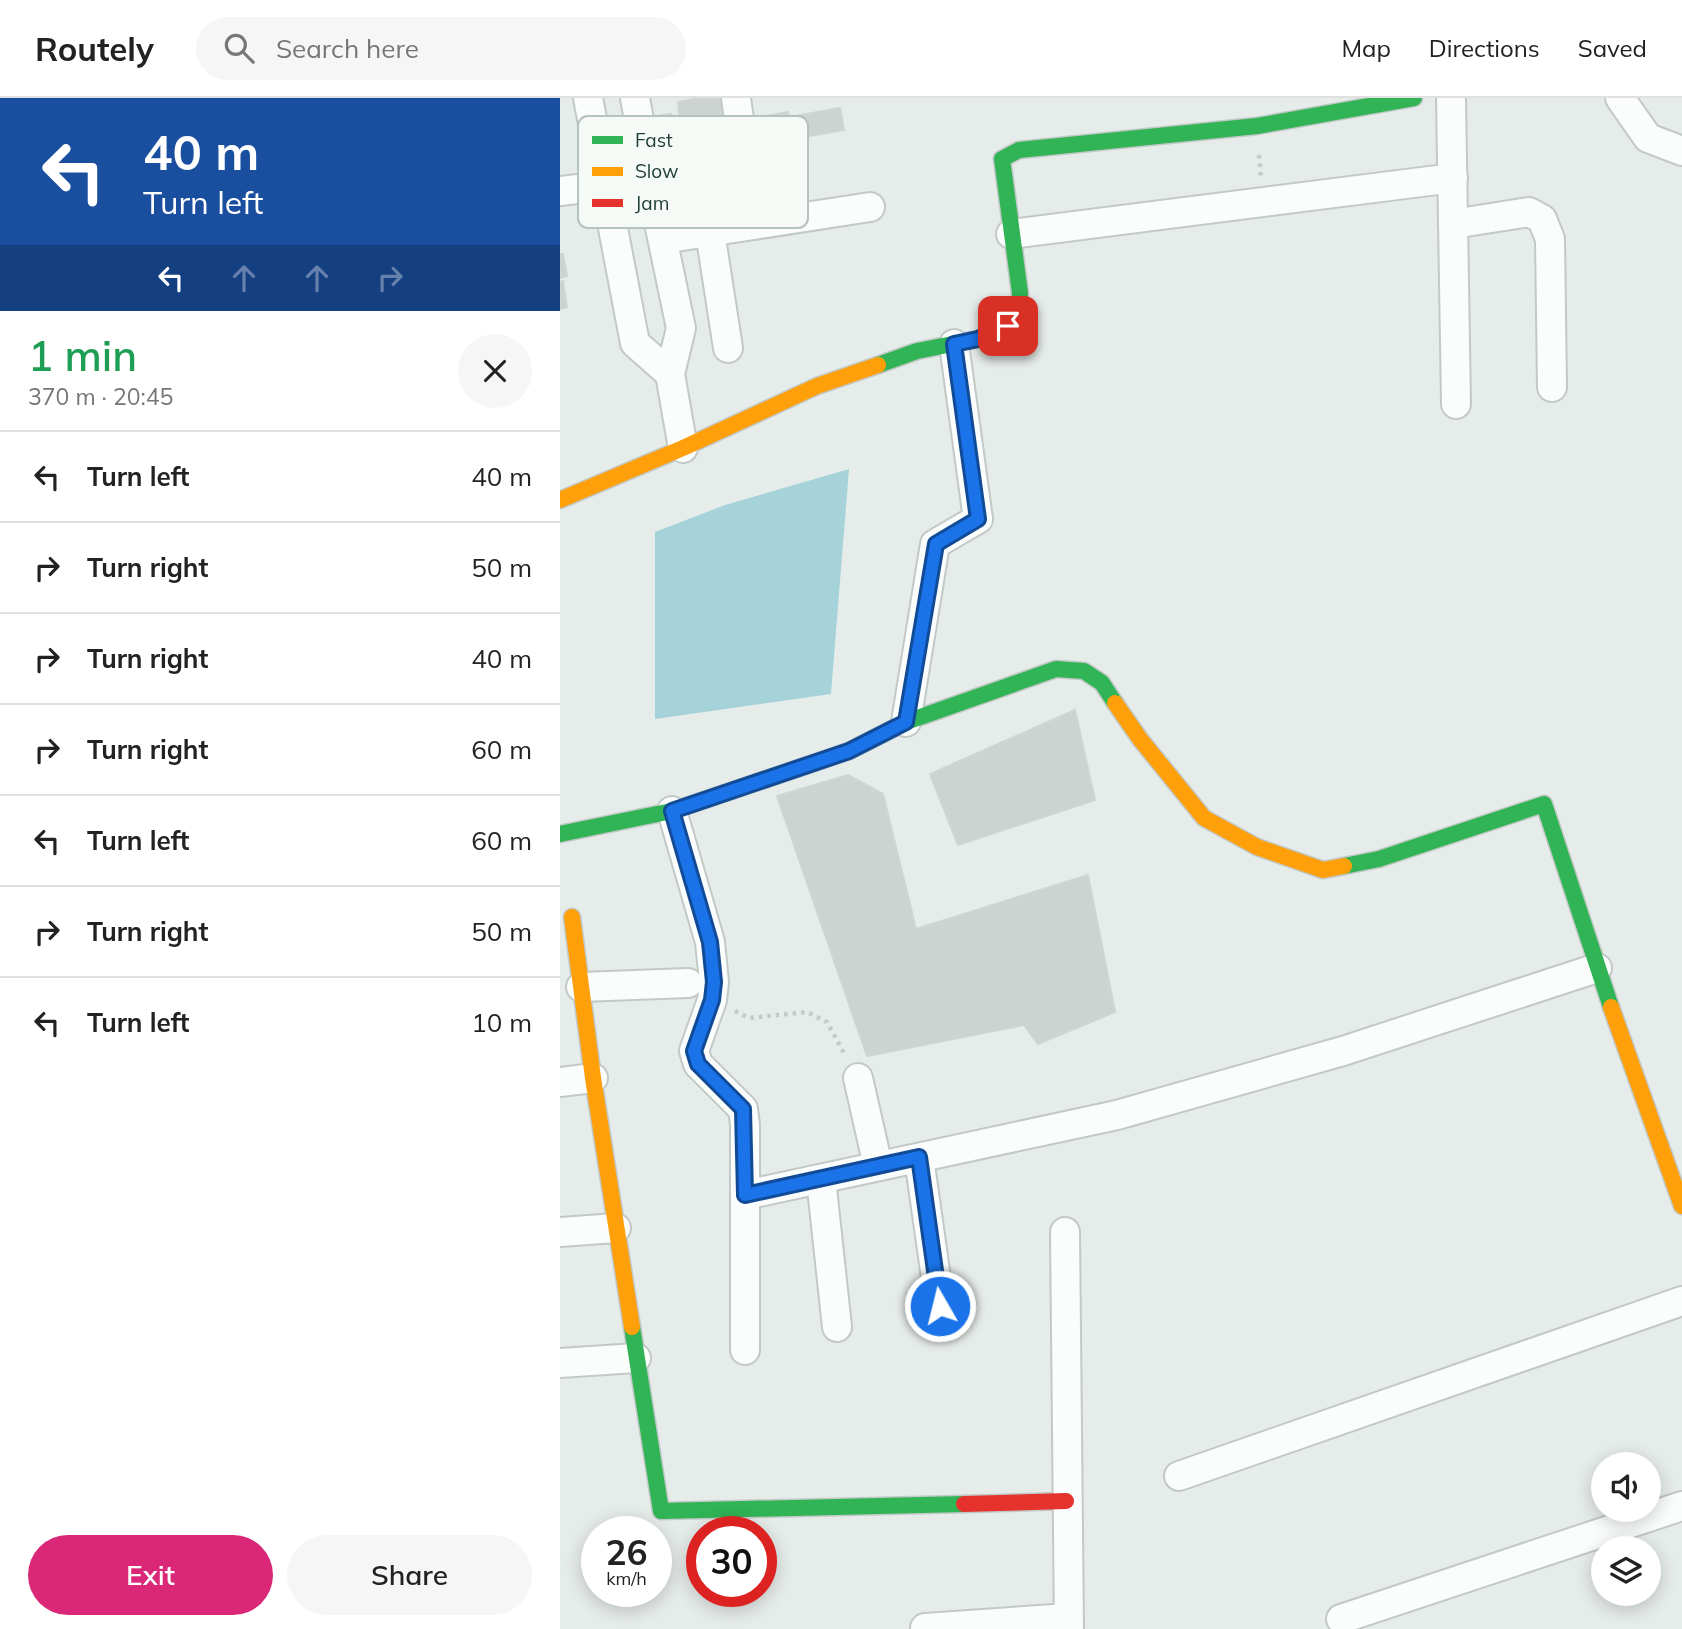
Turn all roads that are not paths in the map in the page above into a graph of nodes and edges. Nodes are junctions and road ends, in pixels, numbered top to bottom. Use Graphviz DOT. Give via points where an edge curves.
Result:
graph roads {
  1 [pos="587,98"];
  2 [pos="635,98"];
  3 [pos="736,98"];
  4 [pos="1414,98"];
  5 [pos="1451,98"];
  6 [pos="1620,98"];
  7 [pos="590,116"];
  8 [pos="638,116"];
  9 [pos="739,116"];
  10 [pos="1682,151"];
  11 [pos="1453,178"];
  12 [pos="578,189"];
  13 [pos="560,191"];
  14 [pos="870,207"];
  15 [pos="808,217"];
  16 [pos="1454,224"];
  17 [pos="612,228"];
  18 [pos="661,228"];
  19 [pos="735,228"];
  20 [pos="710,232"];
  21 [pos="1011,234"];
  22 [pos="663,239"];
  23 [pos="954,344"];
  24 [pos="728,348"];
  25 [pos="670,374"];
  26 [pos="1552,387"];
  27 [pos="1456,404"];
  28 [pos="683,448"];
  29 [pos="560,500"];
  30 [pos="906,722"];
  31 [pos="672,811"];
  32 [pos="560,834"];
  33 [pos="572,918"];
  34 [pos="1598,968"];
  35 [pos="688,983"];
  36 [pos="581,987"];
  37 [pos="593,1078"];
  38 [pos="858,1078"];
  39 [pos="560,1082"];
  40 [pos="919,1157"];
  41 [pos="878,1166"];
  42 [pos="821,1179"];
  43 [pos="745,1195"];
  44 [pos="1682,1206"];
  45 [pos="616,1228"];
  46 [pos="560,1232"];
  47 [pos="1065,1232"];
  48 [pos="1682,1301"];
  49 [pos="940,1306"];
  50 [pos="837,1327"];
  51 [pos="745,1350"];
  52 [pos="636,1358"];
  53 [pos="560,1363"];
  54 [pos="1179,1476"];
  55 [pos="1066,1501"];
  56 [pos="1682,1506"];
  57 [pos="1341,1619"];
  58 [pos="1068,1624"];
  59 [pos="925,1628"];
  1 -- 7 [label="street"];
  2 -- 8 [label="street"];
  3 -- 9 [label="street"];
  4 -- 21 [label="street" via="1257,126 1019,150 1002,159"];
  5 -- 11 [label="street"];
  6 -- 10 [label="street" via="1648,138"];
  11 -- 16 [label="street"];
  11 -- 21 [label="street"];
  12 -- 13 [label="street"];
  14 -- 15 [label="street"];
  16 -- 26 [label="street" via="1529,212 1542,219 1550,239"];
  16 -- 27 [label="street"];
  17 -- 25 [label="street" via="635,343"];
  18 -- 22 [label="street"];
  19 -- 20 [label="street"];
  20 -- 22 [label="street"];
  20 -- 24 [label="street"];
  21 -- 23 [label="street" via="1019,313 1008,326"];
  22 -- 25 [label="street" via="681,328"];
  23 -- 28 [label="street" via="918,351 817,386"];
  23 -- 30 [label="street" via="978,519 936,544"];
  25 -- 28 [label="street"];
  28 -- 29 [label="street"];
  30 -- 31 [label="street" via="849,751"];
  30 -- 34 [label="street" via="1056,669 1084,671 1102,683 1204,818 1257,847 1323,870 1379,859 1544,804"];
  31 -- 32 [label="street"];
  31 -- 43 [label="street" via="710,942 714,982 694,1051 698,1064 743,1109"];
  33 -- 36 [label="street"];
  34 -- 40 [label="street" via="1343,1051 1130,1111"];
  34 -- 44 [label="street"];
  35 -- 36 [label="street"];
  36 -- 37 [label="street"];
  37 -- 39 [label="street"];
  37 -- 45 [label="street"];
  38 -- 41 [label="street"];
  40 -- 41 [label="street"];
  40 -- 49 [label="street"];
  41 -- 42 [label="street"];
  42 -- 43 [label="street"];
  42 -- 50 [label="street"];
  43 -- 51 [label="street"];
  45 -- 46 [label="street"];
  45 -- 52 [label="street"];
  47 -- 55 [label="street"];
  48 -- 54 [label="street"];
  52 -- 53 [label="street"];
  52 -- 55 [label="street" via="661,1511"];
  55 -- 58 [label="street"];
  56 -- 57 [label="street"];
  58 -- 59 [label="street"];
}
